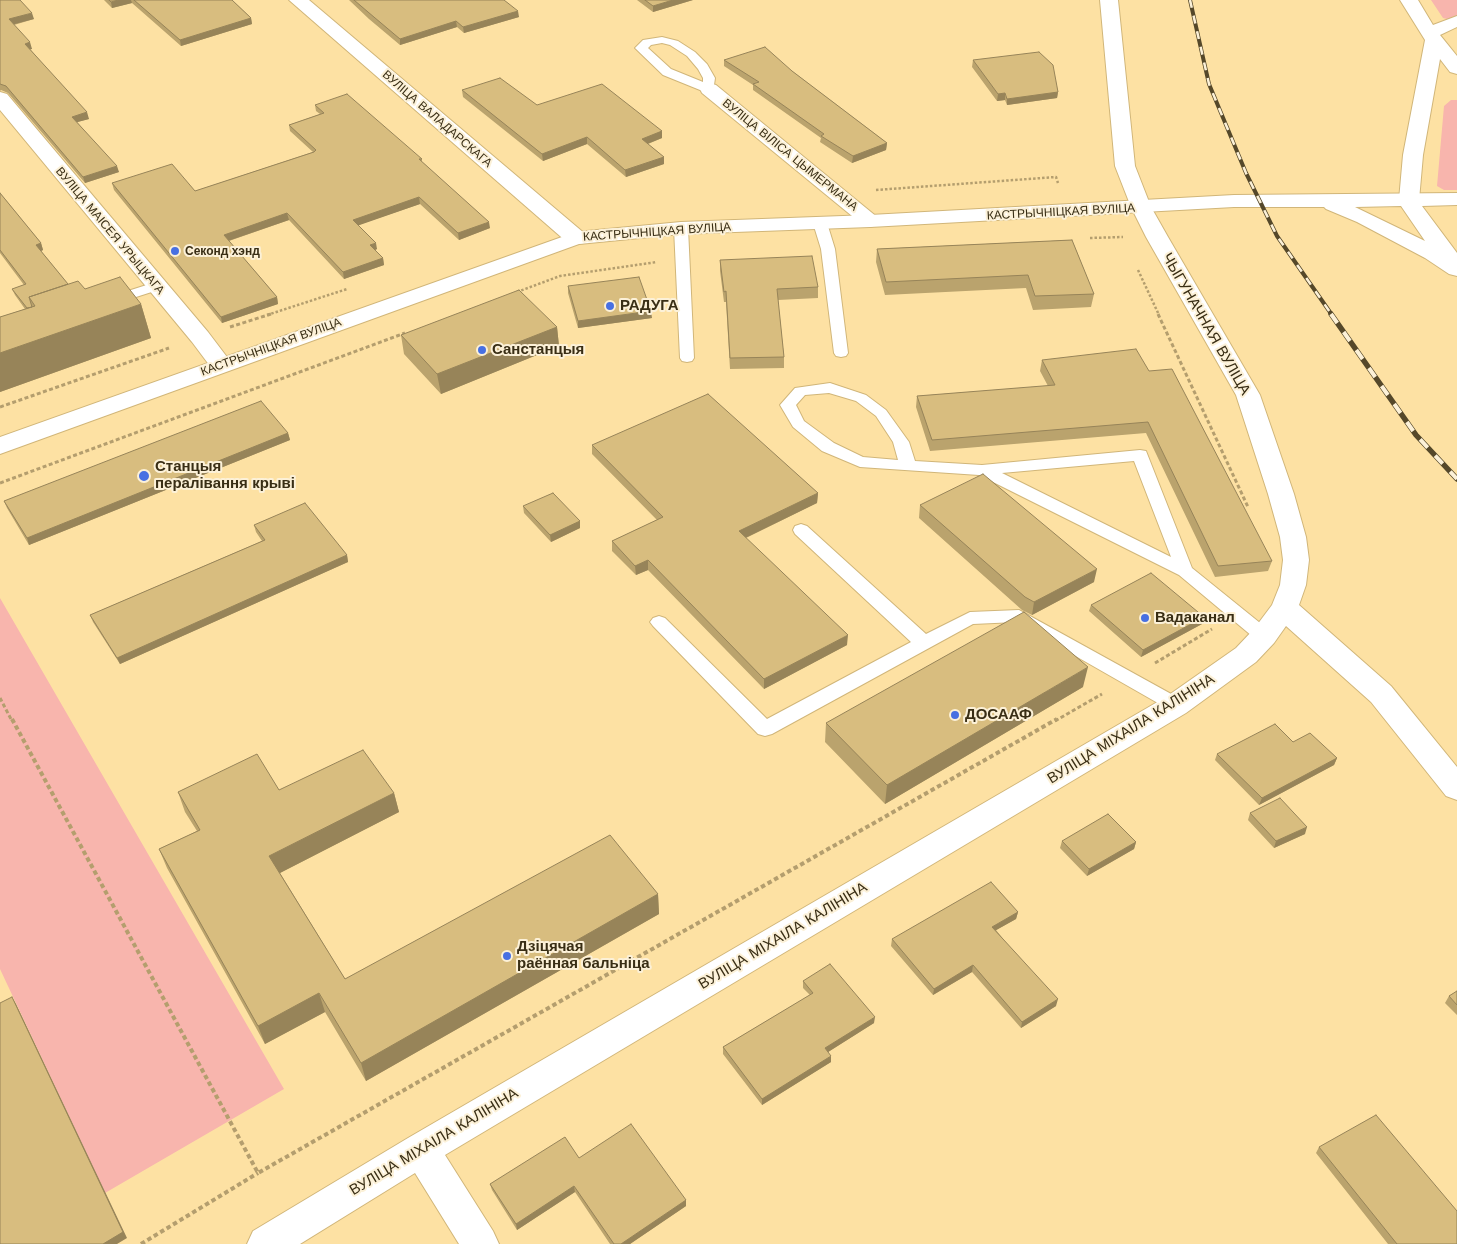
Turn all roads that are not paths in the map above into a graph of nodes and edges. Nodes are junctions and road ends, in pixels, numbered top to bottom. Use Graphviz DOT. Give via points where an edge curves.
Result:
graph roads {
  1 [pos="298,0"];
  2 [pos="1109,0"];
  3 [pos="1409,0"];
  4 [pos="1457,21"];
  5 [pos="1431,36"];
  6 [pos="1457,68"];
  7 [pos="709,89"];
  8 [pos="0,98"];
  9 [pos="1457,199"];
  10 [pos="1327,204"];
  11 [pos="1411,206"];
  12 [pos="1141,207"];
  13 [pos="1457,212"];
  14 [pos="870,221"];
  15 [pos="820,223"];
  16 [pos="682,228"];
  17 [pos="576,238"];
  18 [pos="1457,268"];
  19 [pos="156,286"];
  20 [pos="101,304"];
  21 [pos="841,353"];
  22 [pos="686,358"];
  23 [pos="221,365"];
  24 [pos="0,446"];
  25 [pos="908,466"];
  26 [pos="982,470"];
  27 [pos="800,530"];
  28 [pos="1185,571"];
  29 [pos="1284,608"];
  30 [pos="659,622"];
  31 [pos="1264,636"];
  32 [pos="924,643"];
  33 [pos="1176,704"];
  34 [pos="1457,788"];
  35 [pos="421,1150"];
  36 [pos="266,1244"];
  37 [pos="480,1244"];
  1 -- 17 [label="street, ВУЛІЦА ВАЛАДАРСКАГА"];
  2 -- 12 [label="street, ЧЫГУНАЧНАЯ ВУЛІЦА" via="1125,166"];
  3 -- 5 [label="street"];
  4 -- 5 [label="street"];
  5 -- 6 [label="street"];
  5 -- 11 [label="street" via="1413,155"];
  7 -- 7 [label="lane" via="709,78 703,67 686,50 662,40 647,42 641,48 667,72"];
  7 -- 14 [label="street, ВУЛІЦА ВІЛІСА ЦЫМЕРМАНА"];
  8 -- 19 [label="street, ВУЛІЦА МАІСЕЯ УРЫЦКАГА"];
  9 -- 11 [label="street"];
  10 -- 11 [label="street"];
  10 -- 12 [label="street, КАСТРЫЧНІЦКАЯ ВУЛІЦА" via="1234,202"];
  10 -- 18 [label="street, КАСТРЫЧНІЦКАЯ ВУЛІЦА" via="1364,218"];
  11 -- 13 [label="street"];
  11 -- 18 [label="street"];
  12 -- 14 [label="street, КАСТРЫЧНІЦКАЯ ВУЛІЦА"];
  12 -- 29 [label="street, ЧЫГУНАЧНАЯ ВУЛІЦА" via="1248,395 1281,494 1296,560 1293,585"];
  14 -- 15 [label="street, КАСТРЫЧНІЦКАЯ ВУЛІЦА"];
  15 -- 16 [label="street, КАСТРЫЧНІЦКАЯ ВУЛІЦА"];
  15 -- 21 [label="lane" via="828,249"];
  16 -- 17 [label="street, КАСТРЫЧНІЦКАЯ ВУЛІЦА"];
  16 -- 22 [label="lane"];
  17 -- 23 [label="street, КАСТРЫЧНІЦКАЯ ВУЛІЦА"];
  19 -- 20 [label="lane"];
  19 -- 23 [label="street, ВУЛІЦА МАІСЕЯ УРЫЦКАГА"];
  23 -- 24 [label="street, КАСТРЫЧНІЦКАЯ ВУЛІЦА"];
  25 -- 25 [label="lane" via="860,462 828,447 798,424 788,405 800,391 830,388 861,398 881,413 901,442"];
  25 -- 26 [label="lane"];
  26 -- 28 [label="lane"];
  26 -- 28 [label="lane" via="1140,455"];
  27 -- 32 [label="lane"];
  28 -- 31 [label="lane"];
  29 -- 31 [label="street, ВУЛІЦА МІХАІЛА КАЛІНІНА"];
  29 -- 34 [label="street" via="1381,694"];
  30 -- 32 [label="lane" via="765,729"];
  31 -- 33 [label="street, ВУЛІЦА МІХАІЛА КАЛІНІНА" via="1246,655"];
  32 -- 33 [label="lane" via="970,618 1019,616"];
  33 -- 35 [label="street, ВУЛІЦА МІХАІЛА КАЛІНІНА"];
  35 -- 36 [label="street, ВУЛІЦА МІХАІЛА КАЛІНІНА"];
  35 -- 37 [label="street"];
}
